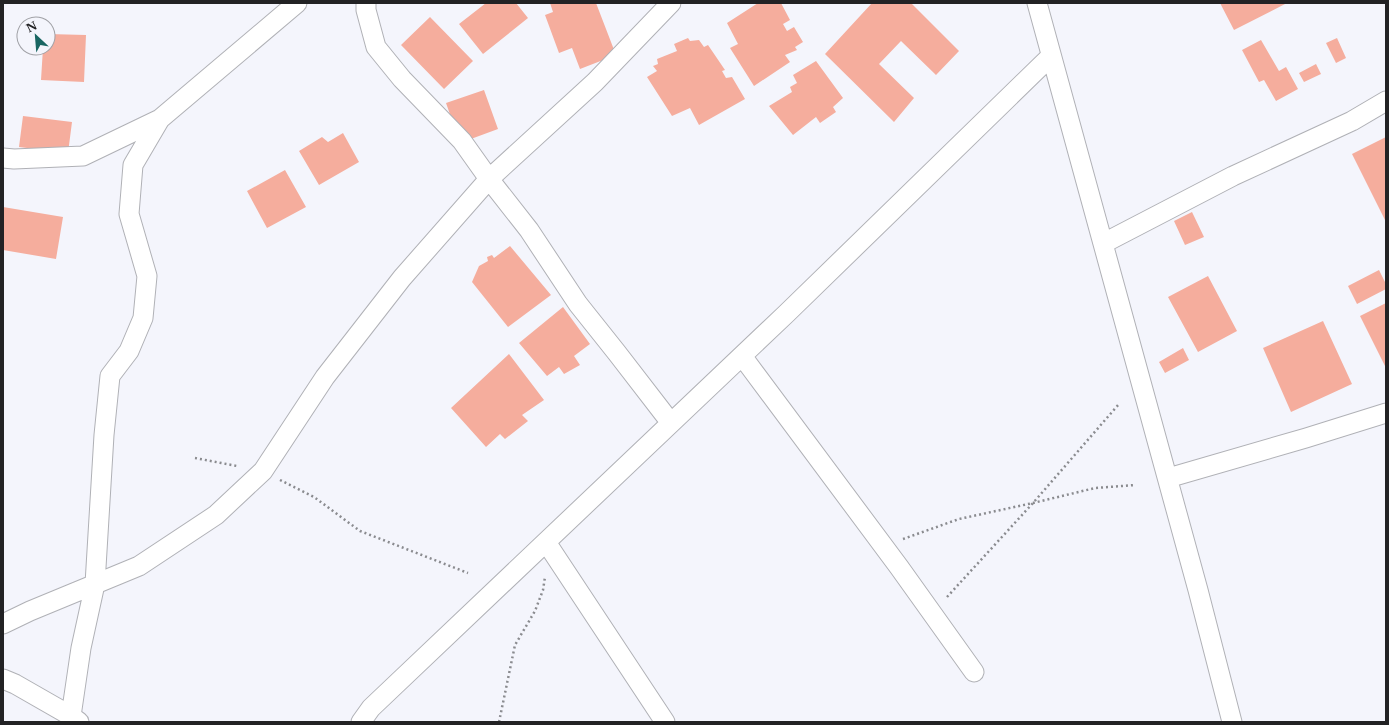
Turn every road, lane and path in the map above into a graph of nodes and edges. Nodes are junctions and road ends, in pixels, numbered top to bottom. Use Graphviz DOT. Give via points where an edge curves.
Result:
graph roads {
  1 [pos="297,3"];
  2 [pos="366,3"];
  3 [pos="671,3"];
  4 [pos="1037,3"];
  5 [pos="1051,56"];
  6 [pos="1386,100"];
  7 [pos="160,119"];
  8 [pos="3,158"];
  9 [pos="489,179"];
  10 [pos="1104,243"];
  11 [pos="742,356"];
  12 [pos="1119,404"];
  13 [pos="1386,413"];
  14 [pos="671,423"];
  15 [pos="195,458"];
  16 [pos="263,472"];
  17 [pos="1168,478"];
  18 [pos="1135,485"];
  19 [pos="1033,503"];
  20 [pos="903,539"];
  21 [pos="546,542"];
  22 [pos="546,572"];
  23 [pos="468,573"];
  24 [pos="95,584"];
  25 [pos="948,597"];
  26 [pos="3,624"];
  27 [pos="974,672"];
  28 [pos="3,679"];
  29 [pos="75,719"];
  30 [pos="361,722"];
  31 [pos="499,722"];
  32 [pos="665,722"];
  33 [pos="1232,722"];
  1 -- 7 [label="street"];
  2 -- 9 [label="street" via="376,47 402,79 462,141"];
  3 -- 9 [label="street" via="595,82"];
  4 -- 5 [label="street"];
  5 -- 10 [label="street"];
  5 -- 11 [label="street"];
  6 -- 10 [label="street" via="1352,121 1233,176"];
  7 -- 8 [label="street" via="83,156"];
  7 -- 24 [label="street" via="133,164 129,214 147,276 143,318 129,351 110,376"];
  9 -- 14 [label="street" via="529,230 578,304"];
  9 -- 16 [label="street" via="402,278 325,377"];
  10 -- 17 [label="street"];
  11 -- 14 [label="street"];
  11 -- 27 [label="street"];
  12 -- 19 [label="path"];
  13 -- 17 [label="street"];
  14 -- 21 [label="street"];
  15 -- 16 [label="path"];
  16 -- 23 [label="path" via="314,497 360,531"];
  16 -- 24 [label="street" via="210,520 139,566"];
  17 -- 33 [label="street"];
  18 -- 19 [label="path" via="1095,488"];
  19 -- 20 [label="path" via="959,519"];
  19 -- 25 [label="path"];
  21 -- 30 [label="street" via="371,708"];
  21 -- 32 [label="street"];
  22 -- 31 [label="path" via="535,611 515,645"];
  24 -- 26 [label="street"];
  24 -- 29 [label="street" via="81,648"];
  28 -- 29 [label="street"];
}
